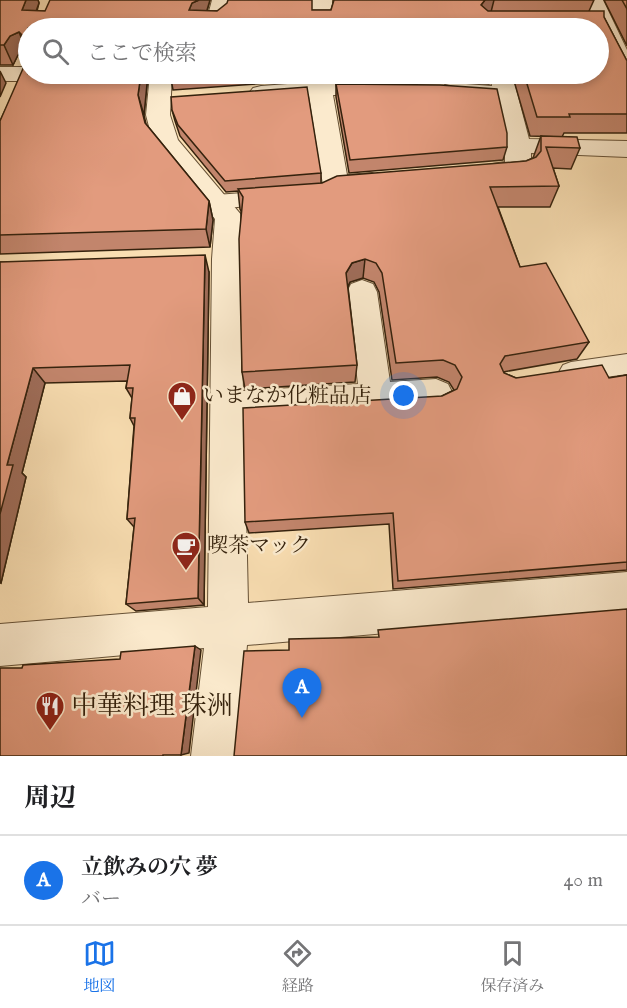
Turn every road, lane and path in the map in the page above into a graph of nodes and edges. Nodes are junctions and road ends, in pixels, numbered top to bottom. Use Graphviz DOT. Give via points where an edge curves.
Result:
graph roads {
  1 [pos="222,0"];
  2 [pos="218,18"];
  3 [pos="609,27"];
  4 [pos="0,74"];
  5 [pos="627,74"];
  6 [pos="18,76"];
  7 [pos="303,84"];
  8 [pos="320,84"];
  9 [pos="356,84"];
  10 [pos="488,84"];
  11 [pos="503,84"];
  12 [pos="167,91"];
  13 [pos="239,95"];
  14 [pos="518,146"];
  15 [pos="627,149"];
  16 [pos="461,175"];
  17 [pos="393,180"];
  18 [pos="286,197"];
  19 [pos="216,202"];
  20 [pos="362,292"];
  21 [pos="627,364"];
  22 [pos="550,375"];
  23 [pos="436,394"];
  24 [pos="376,398"];
  25 [pos="228,407"];
  26 [pos="627,592"];
  27 [pos="228,625"];
  28 [pos="0,645"];
  29 [pos="214,756"];
  1 -- 2 [label="street"];
  3 -- 5 [label="street"];
  4 -- 6 [label="street"];
  7 -- 13 [label="street"];
  8 -- 17 [label="street" via="329,190"];
  9 -- 10 [label="street" via="416,89"];
  11 -- 14 [label="street"];
  12 -- 19 [label="street" via="158,115 166,142"];
  14 -- 15 [label="street"];
  14 -- 16 [label="street" via="518,170"];
  18 -- 19 [label="lane"];
  19 -- 25 [label="street" via="229,218 214,260"];
  20 -- 24 [label="street"];
  21 -- 22 [label="lane"];
  23 -- 24 [label="street"];
  24 -- 25 [label="street"];
  25 -- 27 [label="street"];
  26 -- 27 [label="street"];
  27 -- 28 [label="street"];
  27 -- 29 [label="street"];
}
